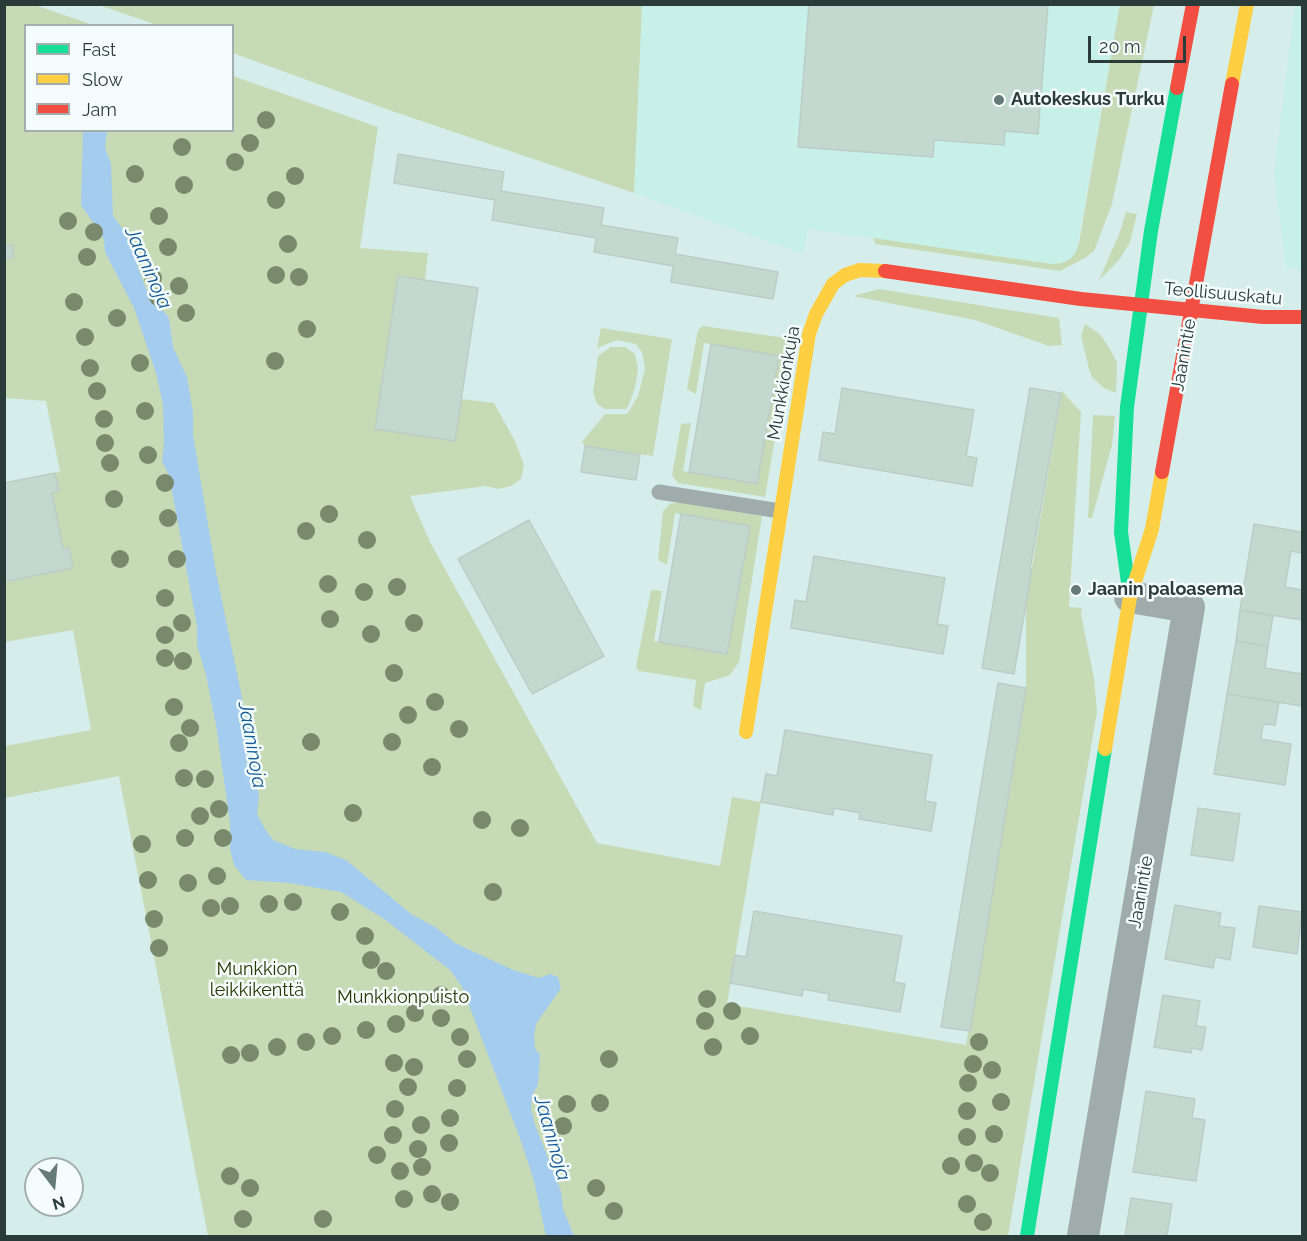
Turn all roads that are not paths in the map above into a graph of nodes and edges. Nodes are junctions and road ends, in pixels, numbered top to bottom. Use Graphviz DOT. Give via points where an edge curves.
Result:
graph roads {
  1 [pos="1193,4"];
  2 [pos="1247,4"];
  3 [pos="1141,305"];
  4 [pos="1192,310"];
  5 [pos="1302,317"];
  6 [pos="659,492"];
  7 [pos="780,511"];
  8 [pos="1130,597"];
  9 [pos="746,732"];
  10 [pos="1027,1236"];
  11 [pos="1083,1236"];
  1 -- 3 [label="main road, Jaanintie"];
  2 -- 4 [label="main road, Jaanintie"];
  3 -- 4 [label="main road, Teollisuuskatu"];
  3 -- 7 [label="main road, Munkkionkuja" via="877,270 845,275 832,284 809,334"];
  3 -- 8 [label="main road, Jaanintie" via="1127,407 1120,532"];
  4 -- 5 [label="main road, Teollisuuskatu"];
  4 -- 8 [label="main road, Jaanintie" via="1152,528"];
  6 -- 7 [label="lane"];
  7 -- 9 [label="main road, Munkkionkuja"];
  8 -- 10 [label="main road, Jaanintie"];
  8 -- 11 [label="street, Jaanintie" via="1189,607"];
}
